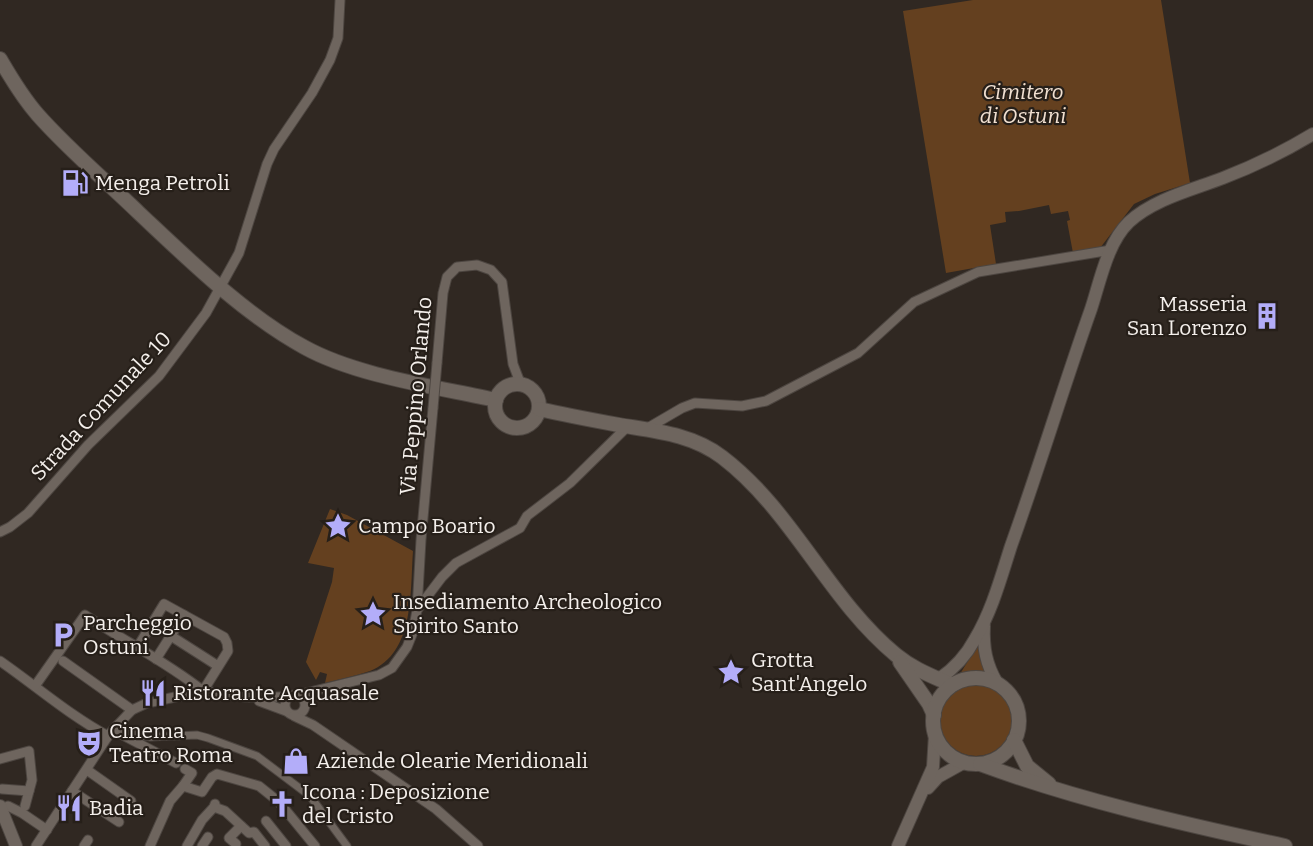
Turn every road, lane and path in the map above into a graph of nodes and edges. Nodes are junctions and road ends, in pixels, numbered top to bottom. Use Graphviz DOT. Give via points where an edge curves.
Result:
graph roads {
  1 [pos="340,0"];
  2 [pos="0,59"];
  3 [pos="1313,134"];
  4 [pos="1111,250"];
  5 [pos="220,286"];
  6 [pos="520,385"];
  7 [pos="496,400"];
  8 [pos="539,409"];
  9 [pos="628,426"];
  10 [pos="646,429"];
  11 [pos="0,532"];
  12 [pos="417,610"];
  13 [pos="184,615"];
  14 [pos="984,622"];
  15 [pos="171,636"];
  16 [pos="137,648"];
  17 [pos="895,655"];
  18 [pos="964,658"];
  19 [pos="156,659"];
  20 [pos="0,661"];
  21 [pos="63,661"];
  22 [pos="218,666"];
  23 [pos="939,679"];
  24 [pos="954,683"];
  25 [pos="997,683"];
  26 [pos="35,686"];
  27 [pos="203,691"];
  28 [pos="245,697"];
  29 [pos="301,699"];
  30 [pos="132,710"];
  31 [pos="290,713"];
  32 [pos="934,715"];
  33 [pos="313,725"];
  34 [pos="113,730"];
  35 [pos="935,734"];
  36 [pos="1014,740"];
  37 [pos="0,759"];
  38 [pos="965,762"];
  39 [pos="176,763"];
  40 [pos="980,764"];
  41 [pos="87,770"];
  42 [pos="188,771"];
  43 [pos="183,786"];
  44 [pos="2,789"];
  45 [pos="1055,789"];
  46 [pos="29,791"];
  47 [pos="72,791"];
  48 [pos="919,798"];
  49 [pos="131,801"];
  50 [pos="4,806"];
  51 [pos="25,806"];
  52 [pos="266,821"];
  53 [pos="119,822"];
  54 [pos="241,826"];
  55 [pos="457,827"];
  56 [pos="47,830"];
  57 [pos="208,837"];
  58 [pos="38,843"];
  59 [pos="237,844"];
  60 [pos="313,845"];
  61 [pos="16,846"];
  62 [pos="49,846"];
  63 [pos="150,846"];
  64 [pos="187,846"];
  65 [pos="202,846"];
  66 [pos="265,846"];
  67 [pos="286,846"];
  68 [pos="346,846"];
  69 [pos="467,846"];
  70 [pos="478,846"];
  71 [pos="898,846"];
  72 [pos="1285,846"];
  1 -- 5 [label="street, Strada Comunale 10" via="338,38 330,60 274,149 239,253"];
  2 -- 5 [label="main road" via="38,114"];
  3 -- 4 [label="street" via="1142,212 1128,223"];
  4 -- 10 [label="street" via="978,272 914,302 858,353 766,401 742,406 695,403"];
  4 -- 14 [label="street"];
  5 -- 7 [label="main road" via="305,348 382,375"];
  5 -- 11 [label="street, Strada Comunale 10" via="206,313 159,376 87,445 28,513"];
  6 -- 7 [label="main road" via="508,386"];
  6 -- 8 [label="main road" via="536,396"];
  6 -- 12 [label="street, Via Peppino Orlando, bridge" via="513,364 502,282 484,267 457,267 447,277 443,293"];
  7 -- 8 [label="main road" via="500,420 512,428 532,422"];
  8 -- 9 [label="main road"];
  9 -- 10 [label="main road"];
  9 -- 12 [label="street" via="570,483 527,516 520,528 456,563"];
  10 -- 17 [label="main road" via="679,435 721,456 766,497 855,614"];
  12 -- 29 [label="street, Via Peppino Orlando" via="407,647 392,668"];
  13 -- 15 [label="street"];
  13 -- 16 [label="street" via="164,604"];
  13 -- 22 [label="street" via="224,637 228,651"];
  14 -- 18 [label="street"];
  14 -- 25 [label="street" via="983,648"];
  15 -- 19 [label="street"];
  15 -- 22 [label="street"];
  16 -- 19 [label="street"];
  16 -- 26 [label="street" via="85,615"];
  17 -- 23 [label="main road"];
  17 -- 32 [label="main road"];
  18 -- 23 [label="street"];
  18 -- 24 [label="street"];
  19 -- 27 [label="street"];
  20 -- 26 [label="street"];
  21 -- 30 [label="street"];
  22 -- 27 [label="street"];
  23 -- 24 [label="main road"];
  24 -- 25 [label="main road" via="984,678"];
  24 -- 32 [label="main road" via="943,693"];
  25 -- 36 [label="main road" via="1017,708 1019,728"];
  26 -- 34 [label="street" via="59,706"];
  27 -- 28 [label="street, Via Peppino Orlando"];
  27 -- 30 [label="street, Via Peppino Orlando"];
  28 -- 29 [label="street, Via Peppino Orlando"];
  28 -- 31 [label="street, Via Peppino Orlando"];
  29 -- 31 [label="street" via="301,714"];
  29 -- 31 [label="street" via="284,705"];
  29 -- 33 [label="street"];
  30 -- 34 [label="street, Via Peppino Orlando"];
  31 -- 33 [label="street, Via Peppino Orlando"];
  32 -- 35 [label="main road"];
  33 -- 55 [label="street, Via Peppino Orlando"];
  34 -- 39 [label="street"];
  34 -- 41 [label="street, Via Peppino Orlando"];
  34 -- 68 [label="street" via="150,737 197,735 257,756 310,796"];
  35 -- 38 [label="main road" via="947,752"];
  35 -- 48 [label="street" via="933,767"];
  36 -- 40 [label="main road" via="1006,752"];
  36 -- 45 [label="main road" via="1027,766"];
  37 -- 46 [label="street" via="29,751"];
  38 -- 40 [label="main road"];
  38 -- 48 [label="street" via="938,777"];
  40 -- 45 [label="main road"];
  41 -- 47 [label="street, Via Peppino Orlando"];
  41 -- 49 [label="street"];
  42 -- 43 [label="street"];
  43 -- 60 [label="street" via="202,792 217,774 259,786 279,802"];
  43 -- 63 [label="street" via="170,801"];
  44 -- 46 [label="street"];
  45 -- 72 [label="main road"];
  46 -- 51 [label="street"];
  47 -- 53 [label="street"];
  47 -- 56 [label="street, Via Peppino Orlando"];
  48 -- 71 [label="street"];
  50 -- 56 [label="street"];
  50 -- 61 [label="street"];
  52 -- 67 [label="street"];
  54 -- 59 [label="street" via="229,837"];
  54 -- 64 [label="street" via="214,806"];
  54 -- 66 [label="street" via="249,833 254,832"];
  55 -- 69 [label="street"];
  55 -- 70 [label="street, Via Peppino Orlando"];
  56 -- 58 [label="street, Via Peppino Orlando"];
  57 -- 65 [label="street"];
  58 -- 62 [label="street"];
}
